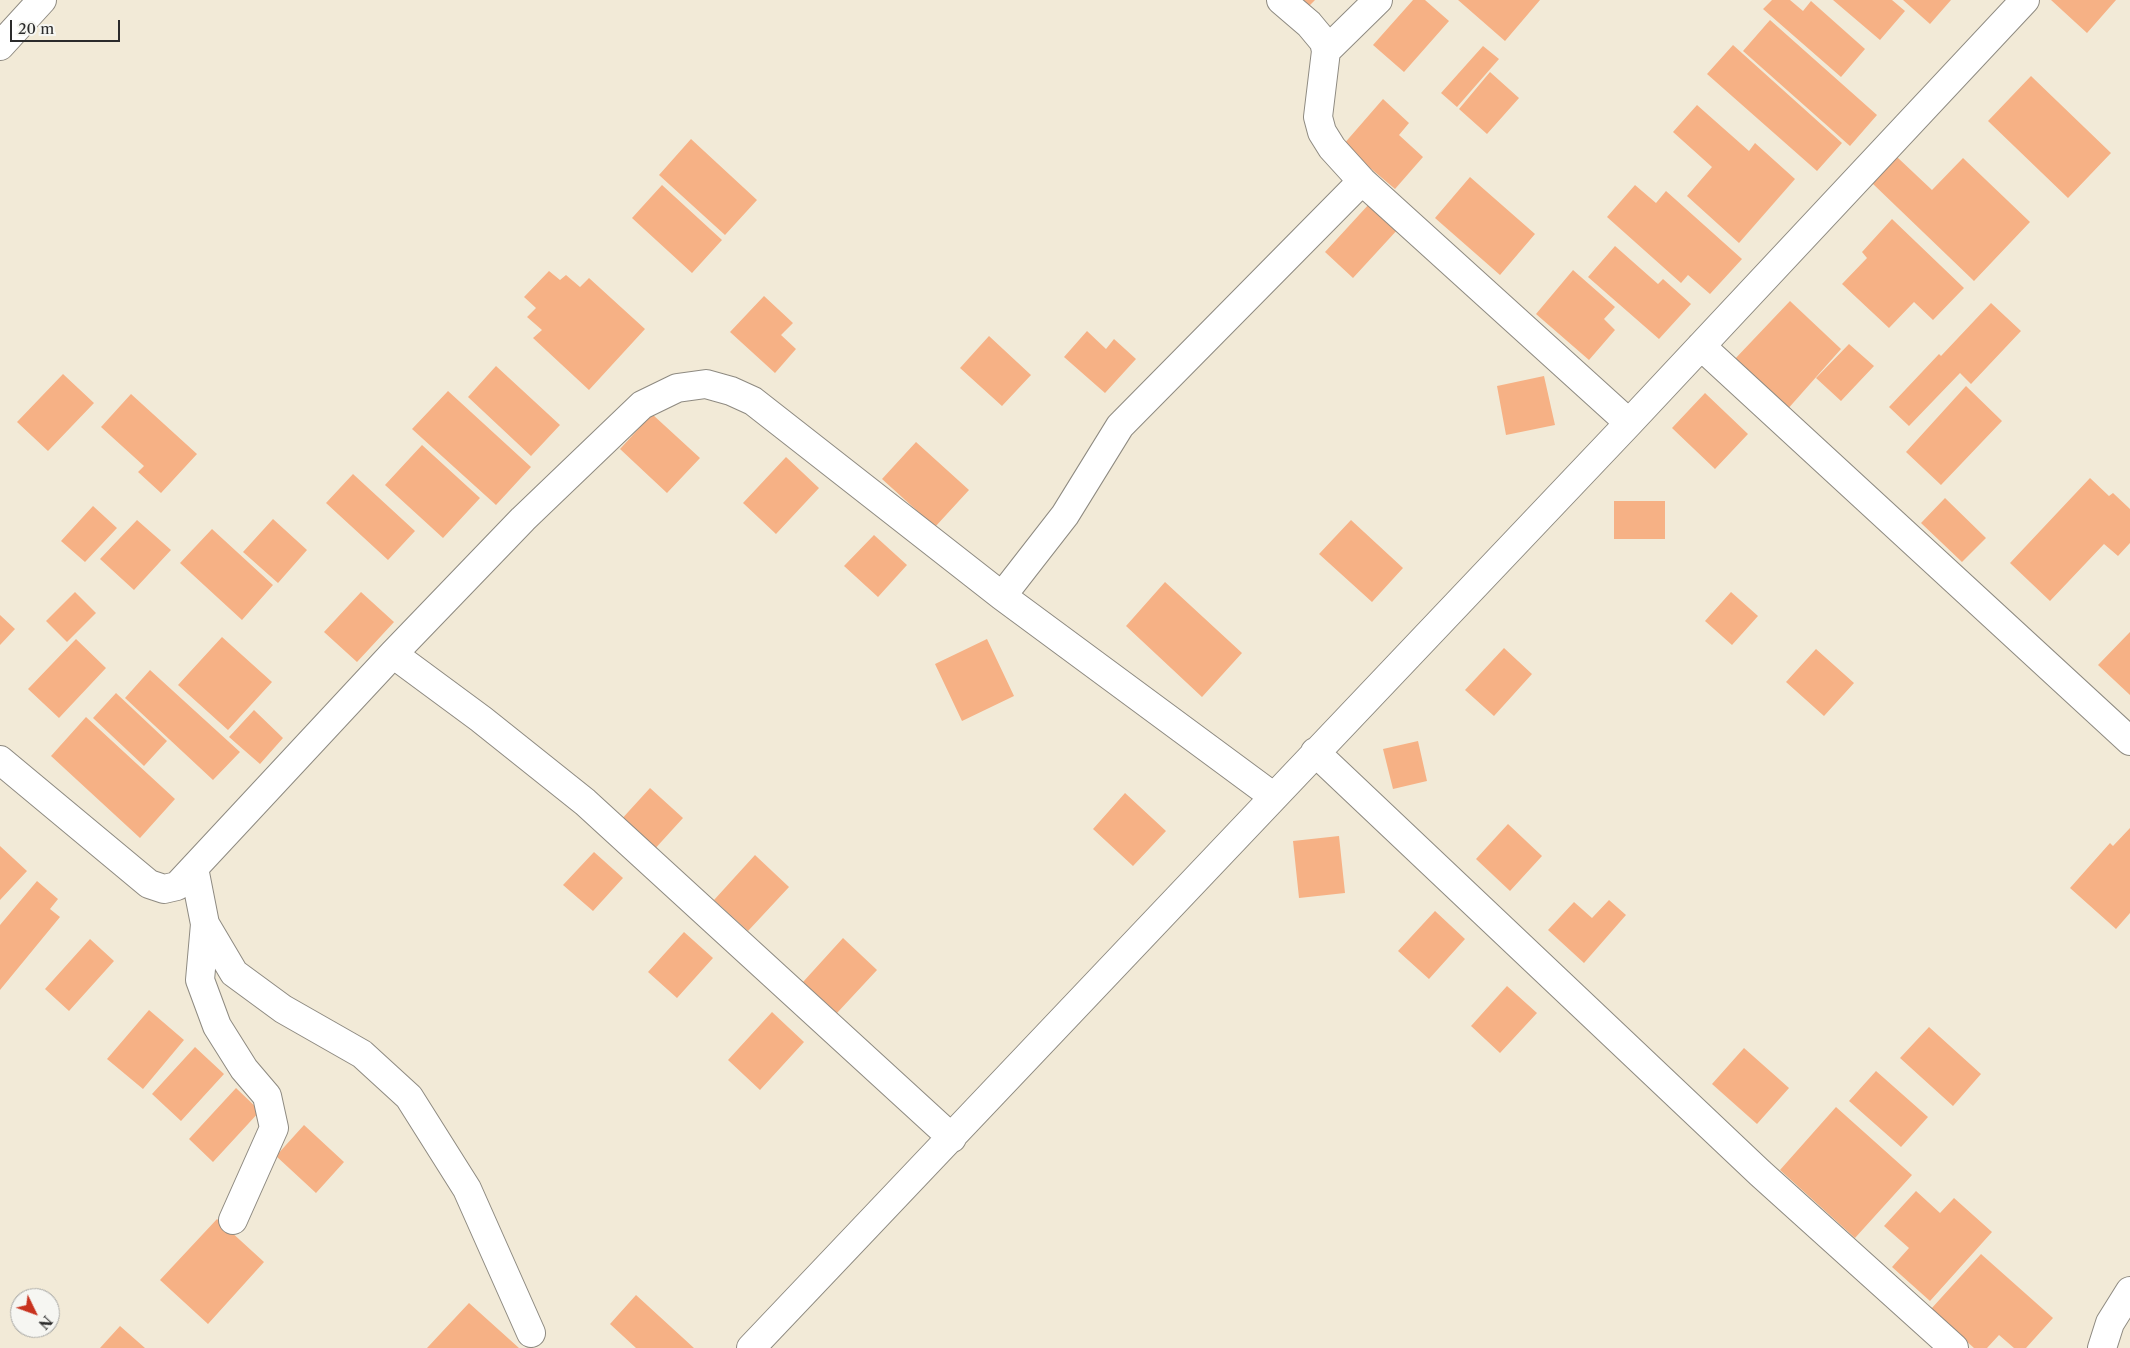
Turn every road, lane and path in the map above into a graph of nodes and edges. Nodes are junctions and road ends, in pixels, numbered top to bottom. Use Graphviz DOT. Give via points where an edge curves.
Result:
graph roads {
  1 [pos="42,0"];
  2 [pos="1280,0"];
  3 [pos="1378,0"];
  4 [pos="2025,0"];
  5 [pos="0,46"];
  6 [pos="1326,51"];
  7 [pos="1362,181"];
  8 [pos="1701,346"];
  9 [pos="1629,423"];
  10 [pos="1002,596"];
  11 [pos="393,654"];
  12 [pos="2130,741"];
  13 [pos="1315,752"];
  14 [pos="3,768"];
  15 [pos="1274,797"];
  16 [pos="194,868"];
  17 [pos="205,924"];
  18 [pos="952,1138"];
  19 [pos="233,1220"];
  20 [pos="2130,1291"];
  21 [pos="531,1333"];
  22 [pos="751,1348"];
  23 [pos="1954,1348"];
  24 [pos="2102,1348"];
  1 -- 5 [label="street"];
  2 -- 6 [label="street" via="1319,34"];
  3 -- 6 [label="street"];
  4 -- 8 [label="street"];
  6 -- 7 [label="street" via="1318,106 1322,132"];
  7 -- 9 [label="street"];
  7 -- 10 [label="street" via="1120,426 1065,515"];
  8 -- 9 [label="street"];
  8 -- 12 [label="street"];
  9 -- 13 [label="street"];
  10 -- 11 [label="street" via="753,400 706,384 677,388 642,405 523,519"];
  10 -- 15 [label="street"];
  11 -- 16 [label="street"];
  11 -- 18 [label="street" via="585,802"];
  13 -- 15 [label="street"];
  13 -- 23 [label="street" via="1760,1173"];
  14 -- 16 [label="street" via="149,884 164,889 177,886"];
  15 -- 18 [label="street"];
  16 -- 17 [label="street"];
  17 -- 19 [label="street" via="200,980 216,1026 244,1069 267,1096 274,1128"];
  17 -- 21 [label="street" via="234,973 283,1009 362,1054 409,1097 467,1189"];
  18 -- 22 [label="street"];
  20 -- 24 [label="street" via="2110,1323"];
}
